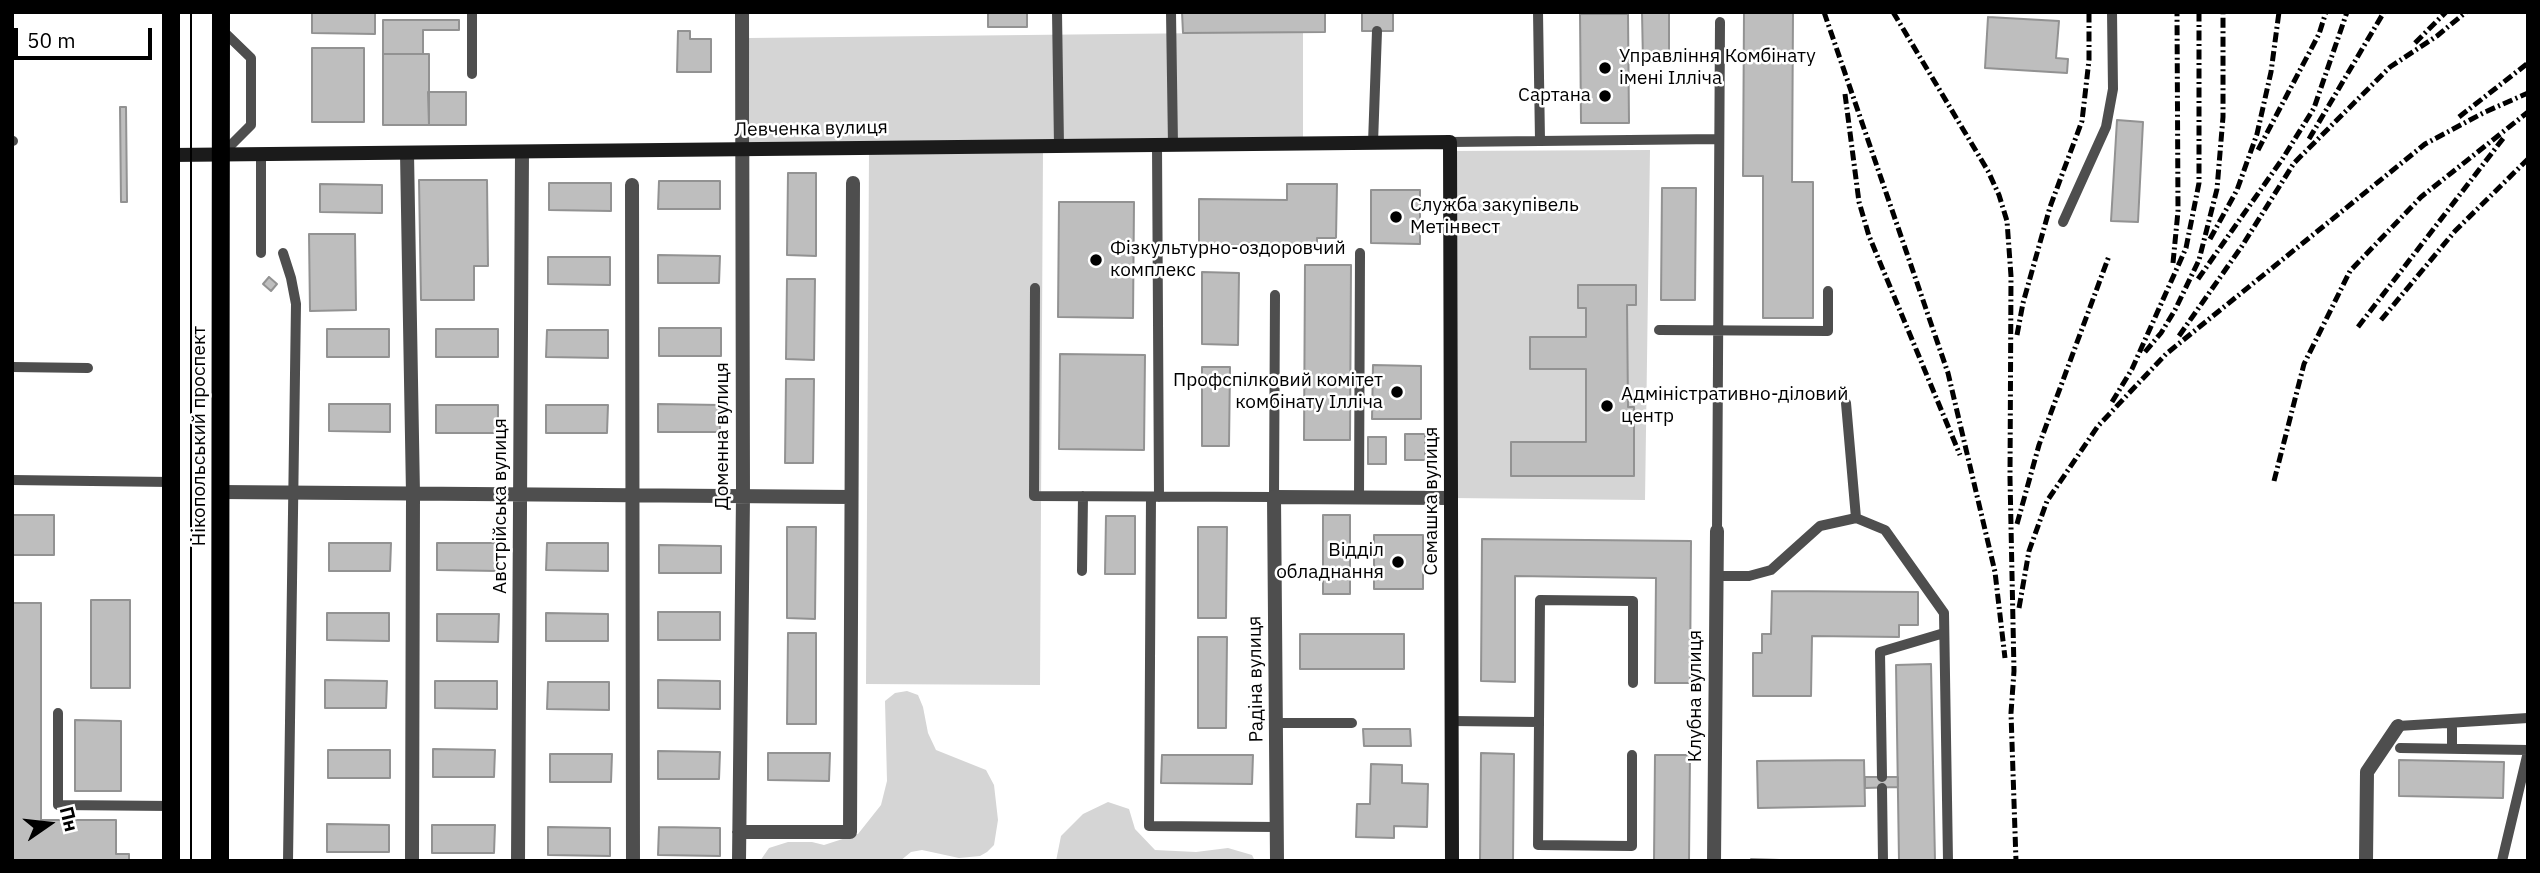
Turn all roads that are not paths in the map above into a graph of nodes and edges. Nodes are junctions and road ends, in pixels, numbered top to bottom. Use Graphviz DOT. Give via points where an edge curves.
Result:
graph roads {
  1 [pos="172,12"];
  2 [pos="472,12"];
  3 [pos="742,12"];
  4 [pos="1057,12"];
  5 [pos="1171,12"];
  6 [pos="1538,12"];
  7 [pos="2112,12"];
  8 [pos="221,20"];
  9 [pos="1720,22"];
  10 [pos="1377,31"];
  11 [pos="472,74"];
  12 [pos="1720,139"];
  13 [pos="1540,141"];
  14 [pos="1450,142"];
  15 [pos="1373,143"];
  16 [pos="1157,145"];
  17 [pos="1173,145"];
  18 [pos="1059,146"];
  19 [pos="743,149"];
  20 [pos="522,152"];
  21 [pos="407,153"];
  22 [pos="261,154"];
  23 [pos="171,155"];
  24 [pos="221,155"];
  25 [pos="853,183"];
  26 [pos="632,185"];
  27 [pos="2063,222"];
  28 [pos="261,253"];
  29 [pos="283,253"];
  30 [pos="1360,253"];
  31 [pos="1035,288"];
  32 [pos="1828,292"];
  33 [pos="1275,295"];
  34 [pos="1659,330"];
  35 [pos="1718,331"];
  36 [pos="12,367"];
  37 [pos="88,368"];
  38 [pos="1846,403"];
  39 [pos="12,480"];
  40 [pos="171,482"];
  41 [pos="221,492"];
  42 [pos="292,494"];
  43 [pos="412,494"];
  44 [pos="520,495"];
  45 [pos="633,495"];
  46 [pos="743,496"];
  47 [pos="851,496"];
  48 [pos="1083,496"];
  49 [pos="1155,497"];
  50 [pos="1274,497"];
  51 [pos="1359,498"];
  52 [pos="1451,498"];
  53 [pos="1856,518"];
  54 [pos="1717,531"];
  55 [pos="1082,571"];
  56 [pos="1716,576"];
  57 [pos="1944,632"];
  58 [pos="1633,682"];
  59 [pos="58,713"];
  60 [pos="2528,718"];
  61 [pos="1452,721"];
  62 [pos="1539,722"];
  63 [pos="1276,723"];
  64 [pos="1352,723"];
  65 [pos="2452,723"];
  66 [pos="2398,726"];
  67 [pos="2400,748"];
  68 [pos="2452,749"];
  69 [pos="2528,751"];
  70 [pos="1632,755"];
  71 [pos="171,806"];
  72 [pos="1277,827"];
  73 [pos="739,832"];
  74 [pos="171,861"];
  75 [pos="220,861"];
  76 [pos="288,861"];
  77 [pos="412,861"];
  78 [pos="518,861"];
  79 [pos="633,861"];
  80 [pos="739,861"];
  81 [pos="1277,861"];
  82 [pos="1452,861"];
  83 [pos="1714,861"];
  84 [pos="1883,861"];
  85 [pos="1948,861"];
  86 [pos="2366,861"];
  87 [pos="2502,861"];
  1 -- 23 [label="main road, Нікопольський проспект"];
  2 -- 11 [label="lane"];
  3 -- 19 [label="street, Доменна вулиця"];
  4 -- 18 [label="lane"];
  5 -- 17 [label="lane"];
  6 -- 13 [label="lane"];
  7 -- 27 [label="lane" via="2113,89 2106,127"];
  8 -- 24 [label="main road, Нікопольський проспект"];
  8 -- 24 [label="lane" via="251,58 251,125"];
  9 -- 12 [label="lane"];
  10 -- 15 [label="lane"];
  12 -- 13 [label="lane"];
  12 -- 35 [label="lane"];
  13 -- 14 [label="lane"];
  14 -- 15 [label="street, Левченка вулиця"];
  14 -- 52 [label="street, Семашка вулиця"];
  15 -- 17 [label="street, Левченка вулиця"];
  16 -- 17 [label="street, Левченка вулиця"];
  16 -- 18 [label="street, Левченка вулиця"];
  16 -- 49 [label="lane"];
  18 -- 19 [label="street, Левченка вулиця"];
  19 -- 20 [label="street, Левченка вулиця"];
  19 -- 46 [label="street, Доменна вулиця"];
  20 -- 21 [label="street, Левченка вулиця"];
  20 -- 44 [label="street, Австрійська вулиця"];
  21 -- 22 [label="street, Левченка вулиця"];
  21 -- 43 [label="street"];
  22 -- 24 [label="street, Левченка вулиця"];
  22 -- 28 [label="lane"];
  23 -- 24 [label="street, Левченка вулиця"];
  23 -- 40 [label="main road, Нікопольський проспект"];
  24 -- 41 [label="main road, Нікопольський проспект"];
  25 -- 47 [label="street"];
  26 -- 45 [label="street"];
  29 -- 42 [label="lane" via="296,304"];
  30 -- 51 [label="lane"];
  31 -- 48 [label="lane" via="1034,496"];
  32 -- 35 [label="lane" via="1828,331"];
  33 -- 50 [label="lane"];
  34 -- 35 [label="lane"];
  35 -- 54 [label="lane"];
  36 -- 37 [label="lane"];
  38 -- 53 [label="lane"];
  39 -- 40 [label="lane"];
  40 -- 71 [label="main road, Нікопольський проспект"];
  41 -- 42 [label="street"];
  41 -- 75 [label="main road, Нікопольський проспект"];
  42 -- 43 [label="street"];
  42 -- 76 [label="lane"];
  43 -- 44 [label="street"];
  43 -- 77 [label="street"];
  44 -- 45 [label="street"];
  44 -- 78 [label="street, Австрійська вулиця"];
  45 -- 46 [label="street"];
  45 -- 79 [label="street"];
  46 -- 47 [label="street"];
  46 -- 73 [label="street, Доменна вулиця"];
  47 -- 73 [label="street" via="850,832"];
  48 -- 49 [label="lane"];
  48 -- 55 [label="lane"];
  49 -- 50 [label="lane"];
  49 -- 72 [label="lane" via="1149,826"];
  50 -- 51 [label="street"];
  50 -- 63 [label="street, Радіна вулиця"];
  51 -- 52 [label="street"];
  52 -- 61 [label="street, Семашка вулиця"];
  53 -- 56 [label="lane" via="1820,526 1771,570 1749,576"];
  53 -- 57 [label="lane" via="1885,530 1944,613"];
  54 -- 56 [label="street, Клубна вулиця"];
  56 -- 83 [label="street, Клубна вулиця"];
  57 -- 84 [label="lane" via="1880,652"];
  57 -- 85 [label="lane"];
  58 -- 62 [label="lane" via="1633,601 1540,600"];
  59 -- 71 [label="lane" via="58,805"];
  60 -- 65 [label="lane"];
  61 -- 62 [label="lane"];
  61 -- 82 [label="street, Семашка вулиця"];
  62 -- 70 [label="lane" via="1538,845 1632,846"];
  63 -- 64 [label="lane"];
  63 -- 72 [label="street, Радіна вулиця"];
  65 -- 66 [label="lane"];
  65 -- 68 [label="lane"];
  66 -- 86 [label="street" via="2367,772"];
  67 -- 68 [label="lane"];
  68 -- 69 [label="lane"];
  69 -- 87 [label="lane"];
  71 -- 74 [label="main road, Нікопольський проспект"];
  72 -- 81 [label="street, Радіна вулиця"];
  73 -- 80 [label="street, Доменна вулиця"];
}
